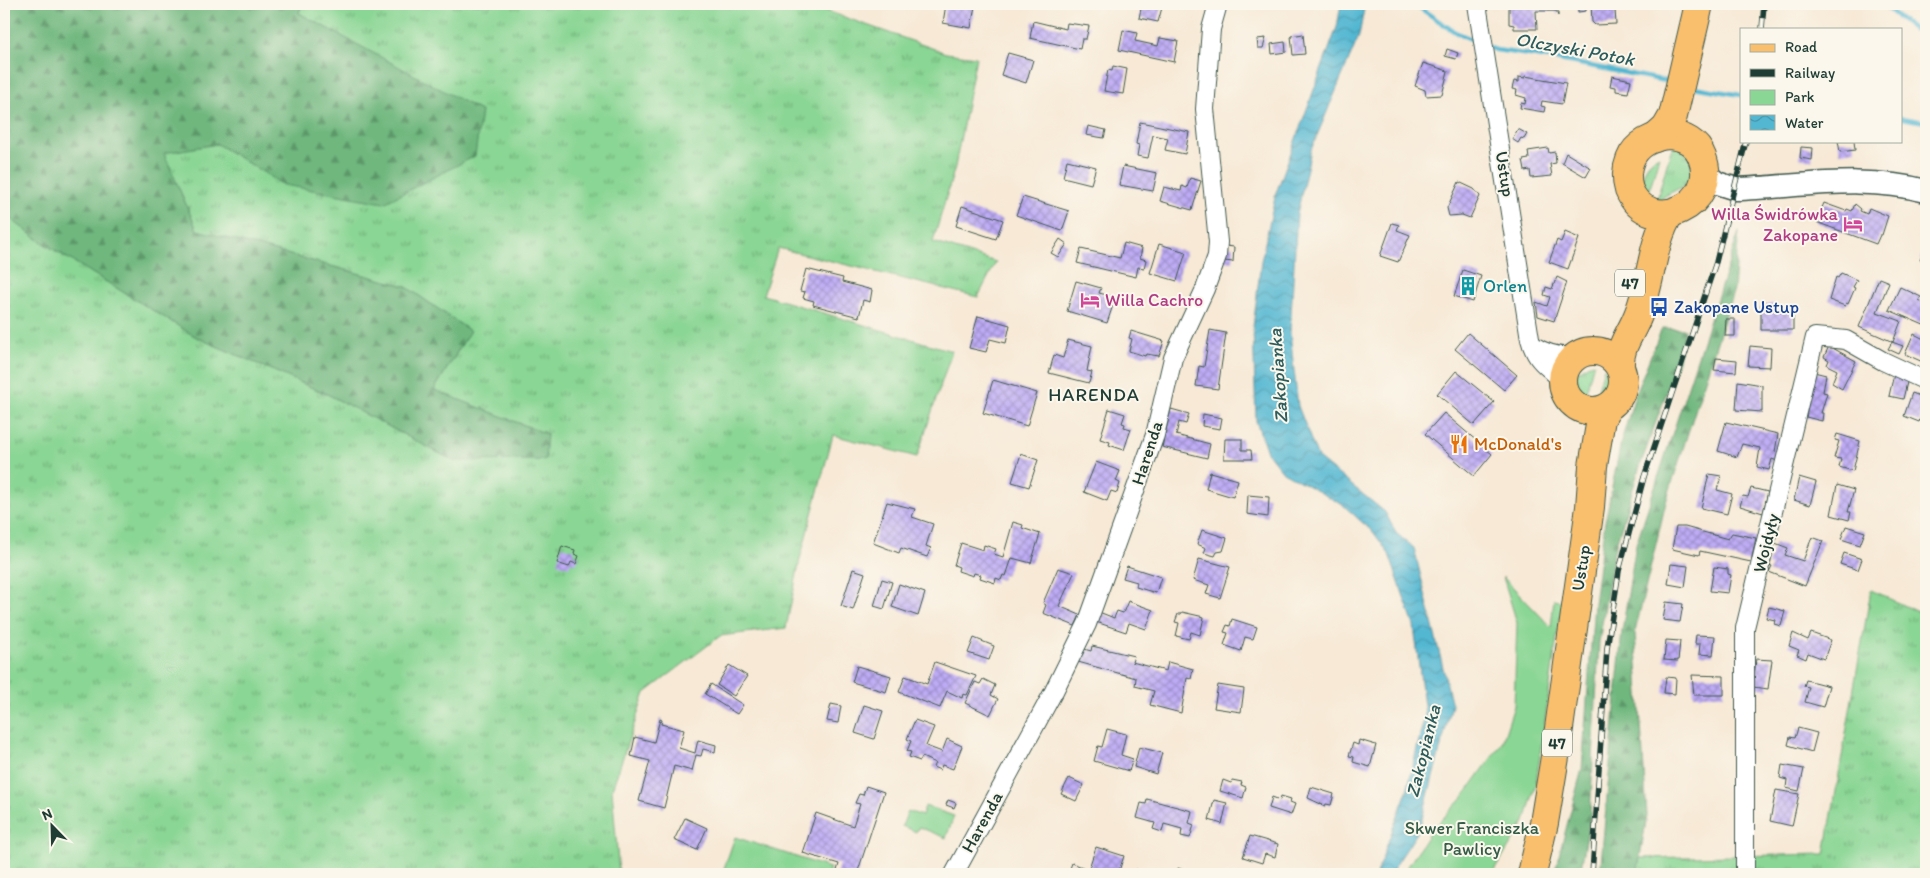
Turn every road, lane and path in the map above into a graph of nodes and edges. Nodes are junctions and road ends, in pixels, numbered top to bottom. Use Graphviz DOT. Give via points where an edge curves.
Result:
graph roads {
  1 [pos="1218,4"];
  2 [pos="1477,4"];
  3 [pos="1699,4"];
  4 [pos="1706,4"];
  5 [pos="1689,85"];
  6 [pos="1655,138"];
  7 [pos="1694,144"];
  8 [pos="1706,174"];
  9 [pos="1736,189"];
  10 [pos="1926,190"];
  11 [pos="1640,206"];
  12 [pos="1679,210"];
  13 [pos="1532,345"];
  14 [pos="1587,354"];
  15 [pos="1620,366"];
  16 [pos="1926,381"];
  17 [pos="1563,382"];
  18 [pos="1576,407"];
  19 [pos="1607,408"];
  20 [pos="1593,466"];
  21 [pos="954,874"];
  22 [pos="1532,874"];
  23 [pos="1745,874"];
  1 -- 21 [label="street, Harenda" via="1210,38 1205,109 1217,256 1176,352 1152,443 1087,624"];
  2 -- 13 [label="street, Ustup"];
  3 -- 5 [label="main road, 47"];
  4 -- 5 [label="main road, 47"];
  5 -- 6 [label="main road, 47" via="1670,123"];
  5 -- 7 [label="main road, 47"];
  6 -- 7 [label="main road" via="1676,135"];
  6 -- 11 [label="main road, 47" via="1637,148 1628,165 1628,186"];
  7 -- 8 [label="main road, 47" via="1702,156"];
  8 -- 9 [label="street" via="1717,183"];
  8 -- 12 [label="main road, 47" via="1700,192"];
  9 -- 10 [label="street" via="1867,181"];
  9 -- 12 [label="street"];
  11 -- 12 [label="main road" via="1654,212"];
  11 -- 14 [label="main road, 47" via="1640,240 1624,312 1611,336"];
  12 -- 15 [label="main road, 47" via="1662,230 1640,312 1621,349"];
  13 -- 14 [label="street" via="1554,355"];
  13 -- 17 [label="street, Ustup" via="1538,360"];
  14 -- 15 [label="main road" via="1611,356"];
  14 -- 17 [label="main road, 47" via="1566,366"];
  15 -- 19 [label="main road, 47" via="1622,393"];
  16 -- 23 [label="street, Wojdyły" via="1846,340 1815,337 1745,628"];
  17 -- 18 [label="main road, 47" via="1565,393"];
  18 -- 19 [label="main road" via="1593,411"];
  18 -- 20 [label="main road, Ustup / 47" via="1583,419"];
  19 -- 20 [label="main road, Ustup / 47" via="1601,419"];
  20 -- 22 [label="main road, Ustup / 47" via="1552,776"];
}
